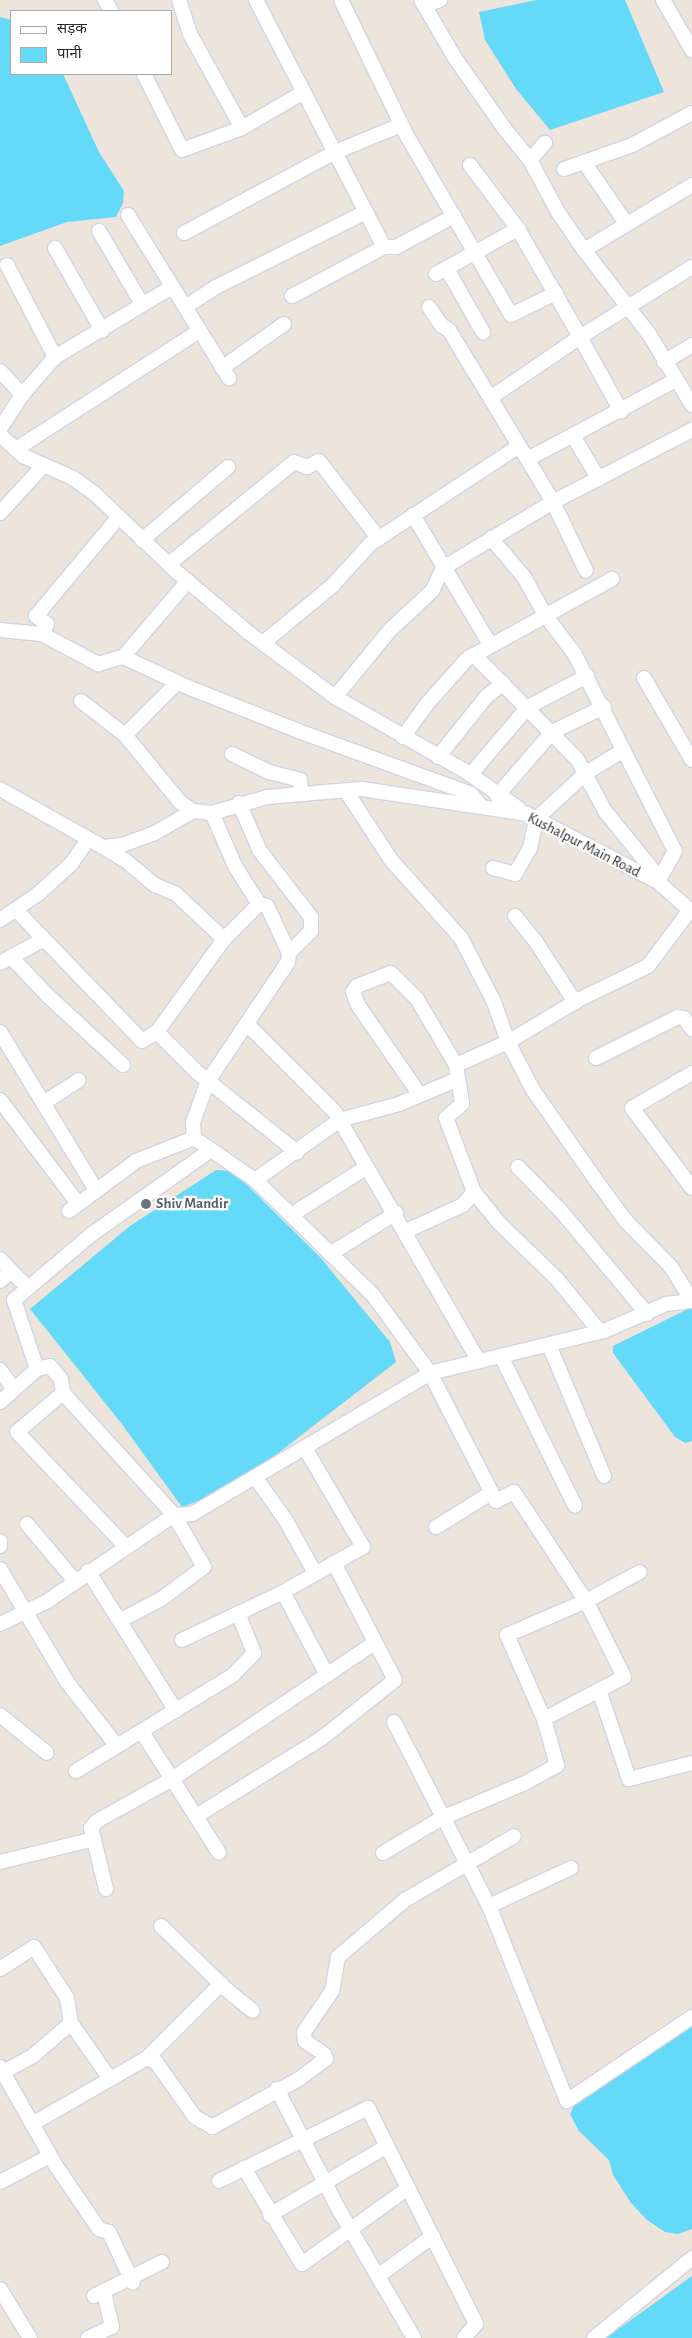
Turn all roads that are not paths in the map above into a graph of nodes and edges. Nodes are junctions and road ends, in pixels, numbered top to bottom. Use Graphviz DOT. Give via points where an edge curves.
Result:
graph roads {
  1 [pos="256,0"];
  2 [pos="341,0"];
  3 [pos="440,0"];
  4 [pos="664,0"];
  5 [pos="423,3"];
  6 [pos="179,5"];
  7 [pos="692,50"];
  8 [pos="144,75"];
  9 [pos="302,93"];
  10 [pos="692,113"];
  11 [pos="401,125"];
  12 [pos="242,128"];
  13 [pos="545,143"];
  14 [pos="333,153"];
  15 [pos="530,160"];
  16 [pos="584,162"];
  17 [pos="470,165"];
  18 [pos="564,169"];
  19 [pos="692,185"];
  20 [pos="364,212"];
  21 [pos="128,215"];
  22 [pos="454,216"];
  23 [pos="626,223"];
  24 [pos="518,229"];
  25 [pos="99,231"];
  26 [pos="184,233"];
  27 [pos="384,247"];
  28 [pos="55,248"];
  29 [pos="584,250"];
  30 [pos="477,254"];
  31 [pos="7,265"];
  32 [pos="692,267"];
  33 [pos="172,287"];
  34 [pos="556,293"];
  35 [pos="292,296"];
  36 [pos="142,304"];
  37 [pos="185,307"];
  38 [pos="429,307"];
  39 [pos="627,308"];
  40 [pos="284,324"];
  41 [pos="102,330"];
  42 [pos="199,331"];
  43 [pos="483,332"];
  44 [pos="580,337"];
  45 [pos="692,344"];
  46 [pos="55,357"];
  47 [pos="664,362"];
  48 [pos="0,371"];
  49 [pos="676,380"];
  50 [pos="22,395"];
  51 [pos="490,398"];
  52 [pos="692,405"];
  53 [pos="620,411"];
  54 [pos="0,429"];
  55 [pos="692,430"];
  56 [pos="0,435"];
  57 [pos="573,436"];
  58 [pos="519,446"];
  59 [pos="16,449"];
  60 [pos="528,459"];
  61 [pos="44,465"];
  62 [pos="228,467"];
  63 [pos="599,479"];
  64 [pos="553,502"];
  65 [pos="0,513"];
  66 [pos="413,515"];
  67 [pos="118,518"];
  68 [pos="491,538"];
  69 [pos="378,539"];
  70 [pos="142,540"];
  71 [pos="169,564"];
  72 [pos="443,568"];
  73 [pos="586,571"];
  74 [pos="612,579"];
  75 [pos="188,581"];
  76 [pos="545,615"];
  77 [pos="0,630"];
  78 [pos="42,634"];
  79 [pos="263,643"];
  80 [pos="490,644"];
  81 [pos="474,654"];
  82 [pos="123,657"];
  83 [pos="587,676"];
  84 [pos="644,678"];
  85 [pos="177,683"];
  86 [pos="503,683"];
  87 [pos="335,697"];
  88 [pos="81,701"];
  89 [pos="528,707"];
  90 [pos="604,707"];
  91 [pos="552,732"];
  92 [pos="125,735"];
  93 [pos="403,737"];
  94 [pos="624,750"];
  95 [pos="232,754"];
  96 [pos="438,757"];
  97 [pos="692,760"];
  98 [pos="586,773"];
  99 [pos="470,775"];
  100 [pos="0,790"];
  101 [pos="346,791"];
  102 [pos="301,794"];
  103 [pos="497,796"];
  104 [pos="239,803"];
  105 [pos="482,806"];
  106 [pos="193,810"];
  107 [pos="212,813"];
  108 [pos="532,816"];
  109 [pos="88,840"];
  110 [pos="103,847"];
  111 [pos="492,868"];
  112 [pos="658,882"];
  113 [pos="259,904"];
  114 [pos="16,911"];
  115 [pos="691,911"];
  116 [pos="515,916"];
  117 [pos="0,920"];
  118 [pos="44,939"];
  119 [pos="224,939"];
  120 [pos="289,953"];
  121 [pos="6,960"];
  122 [pos="575,1002"];
  123 [pos="246,1024"];
  124 [pos="692,1029"];
  125 [pos="0,1032"];
  126 [pos="157,1032"];
  127 [pos="508,1042"];
  128 [pos="596,1058"];
  129 [pos="123,1065"];
  130 [pos="456,1065"];
  131 [pos="692,1073"];
  132 [pos="458,1079"];
  133 [pos="79,1080"];
  134 [pos="208,1081"];
  135 [pos="420,1095"];
  136 [pos="0,1100"];
  137 [pos="44,1102"];
  138 [pos="340,1120"];
  139 [pos="194,1138"];
  140 [pos="211,1150"];
  141 [pos="297,1152"];
  142 [pos="367,1167"];
  143 [pos="518,1167"];
  144 [pos="255,1180"];
  145 [pos="95,1188"];
  146 [pos="692,1188"];
  147 [pos="474,1192"];
  148 [pos="299,1210"];
  149 [pos="396,1213"];
  150 [pos="406,1231"];
  151 [pos="330,1254"];
  152 [pos="0,1259"];
  153 [pos="5,1276"];
  154 [pos="28,1288"];
  155 [pos="692,1300"];
  156 [pos="647,1314"];
  157 [pos="600,1332"];
  158 [pos="549,1345"];
  159 [pos="501,1356"];
  160 [pos="479,1361"];
  161 [pos="37,1369"];
  162 [pos="0,1370"];
  163 [pos="430,1374"];
  164 [pos="14,1389"];
  165 [pos="63,1393"];
  166 [pos="0,1402"];
  167 [pos="305,1448"];
  168 [pos="604,1476"];
  169 [pos="255,1477"];
  170 [pos="491,1493"];
  171 [pos="575,1506"];
  172 [pos="174,1516"];
  173 [pos="27,1524"];
  174 [pos="436,1527"];
  175 [pos="0,1541"];
  176 [pos="0,1546"];
  177 [pos="125,1546"];
  178 [pos="334,1563"];
  179 [pos="0,1568"];
  180 [pos="88,1571"];
  181 [pos="640,1572"];
  182 [pos="315,1574"];
  183 [pos="75,1581"];
  184 [pos="283,1592"];
  185 [pos="586,1601"];
  186 [pos="28,1613"];
  187 [pos="238,1613"];
  188 [pos="121,1620"];
  189 [pos="0,1624"];
  190 [pos="182,1640"];
  191 [pos="374,1644"];
  192 [pos="327,1675"];
  193 [pos="599,1690"];
  194 [pos="176,1711"];
  195 [pos="0,1715"];
  196 [pos="544,1718"];
  197 [pos="394,1722"];
  198 [pos="142,1732"];
  199 [pos="117,1746"];
  200 [pos="47,1753"];
  201 [pos="692,1763"];
  202 [pos="76,1770"];
  203 [pos="172,1779"];
  204 [pos="198,1815"];
  205 [pos="442,1818"];
  206 [pos="514,1836"];
  207 [pos="94,1839"];
  208 [pos="220,1853"];
  209 [pos="383,1853"];
  210 [pos="0,1862"];
  211 [pos="465,1864"];
  212 [pos="571,1868"];
  213 [pos="106,1889"];
  214 [pos="489,1906"];
  215 [pos="161,1926"];
  216 [pos="0,1969"];
  217 [pos="221,1984"];
  218 [pos="253,2010"];
  219 [pos="692,2017"];
  220 [pos="71,2023"];
  221 [pos="147,2058"];
  222 [pos="1,2071"];
  223 [pos="110,2079"];
  224 [pos="277,2089"];
  225 [pos="32,2124"];
  226 [pos="303,2139"];
  227 [pos="387,2146"];
  228 [pos="50,2156"];
  229 [pos="244,2168"];
  230 [pos="324,2180"];
  231 [pos="219,2181"];
  232 [pos="0,2182"];
  233 [pos="408,2188"];
  234 [pos="270,2215"];
  235 [pos="351,2229"];
  236 [pos="432,2236"];
  237 [pos="692,2258"];
  238 [pos="162,2262"];
  239 [pos="378,2276"];
  240 [pos="132,2280"];
  241 [pos="0,2289"];
  242 [pos="30,2338"];
  243 [pos="88,2338"];
  244 [pos="414,2338"];
  245 [pos="464,2338"];
  246 [pos="594,2338"];
  1 -- 9 [label="street"];
  2 -- 11 [label="street"];
  3 -- 5 [label="street"];
  4 -- 7 [label="street"];
  5 -- 15 [label="street" via="455,58"];
  6 -- 12 [label="street" via="190,34"];
  8 -- 12 [label="street" via="182,150"];
  9 -- 12 [label="street"];
  9 -- 14 [label="street"];
  10 -- 16 [label="street" via="632,145"];
  11 -- 14 [label="street"];
  11 -- 22 [label="street"];
  13 -- 15 [label="street"];
  14 -- 20 [label="street"];
  14 -- 26 [label="street"];
  15 -- 29 [label="street" via="558,212"];
  16 -- 18 [label="street"];
  16 -- 23 [label="street"];
  17 -- 24 [label="street"];
  19 -- 23 [label="street"];
  20 -- 27 [label="street"];
  20 -- 37 [label="street"];
  21 -- 33 [label="street"];
  22 -- 27 [label="street" via="396,247"];
  22 -- 30 [label="street"];
  23 -- 29 [label="street"];
  24 -- 30 [label="street"];
  24 -- 34 [label="street"];
  25 -- 36 [label="street"];
  27 -- 35 [label="street"];
  28 -- 41 [label="street"];
  29 -- 39 [label="street"];
  30 -- 34 [label="street" via="512,316"];
  30 -- 43 [label="street" via="441,272"];
  31 -- 46 [label="street"];
  32 -- 39 [label="street"];
  33 -- 36 [label="street"];
  33 -- 37 [label="street"];
  34 -- 44 [label="street"];
  36 -- 41 [label="street"];
  37 -- 42 [label="street"];
  38 -- 51 [label="street" via="441,325 449,330"];
  39 -- 44 [label="street"];
  39 -- 47 [label="street" via="650,334"];
  40 -- 42 [label="street" via="225,373"];
  41 -- 46 [label="street"];
  42 -- 59 [label="street"];
  44 -- 51 [label="street"];
  44 -- 53 [label="street"];
  45 -- 47 [label="street"];
  46 -- 50 [label="street"];
  47 -- 49 [label="street"];
  48 -- 50 [label="street"];
  49 -- 52 [label="street"];
  49 -- 53 [label="street"];
  50 -- 54 [label="street"];
  51 -- 58 [label="street"];
  53 -- 57 [label="street"];
  55 -- 63 [label="street"];
  56 -- 59 [label="street"];
  57 -- 60 [label="street"];
  57 -- 63 [label="street"];
  58 -- 60 [label="street"];
  58 -- 66 [label="street"];
  59 -- 61 [label="street"];
  60 -- 64 [label="street"];
  61 -- 65 [label="street"];
  61 -- 67 [label="street" via="73,478"];
  62 -- 70 [label="street"];
  63 -- 64 [label="street"];
  64 -- 68 [label="street"];
  64 -- 73 [label="street"];
  66 -- 69 [label="street"];
  66 -- 72 [label="street"];
  67 -- 70 [label="street"];
  67 -- 78 [label="street" via="36,616 47,624"];
  68 -- 72 [label="street"];
  68 -- 76 [label="street" via="524,578"];
  69 -- 71 [label="street" via="319,461 307,467 294,462"];
  69 -- 79 [label="street" via="333,584"];
  70 -- 71 [label="street"];
  71 -- 75 [label="street"];
  72 -- 80 [label="street"];
  72 -- 87 [label="street" via="432,591 390,630"];
  74 -- 76 [label="street"];
  75 -- 79 [label="street"];
  75 -- 82 [label="street"];
  76 -- 80 [label="street"];
  76 -- 83 [label="street"];
  77 -- 78 [label="street"];
  78 -- 82 [label="street" via="98,664"];
  79 -- 87 [label="street"];
  80 -- 81 [label="street"];
  81 -- 86 [label="street"];
  81 -- 93 [label="street" via="450,677"];
  82 -- 85 [label="street"];
  83 -- 89 [label="street"];
  83 -- 90 [label="street"];
  84 -- 97 [label="street"];
  85 -- 92 [label="street"];
  85 -- 105 [label="street" via="471,794"];
  86 -- 89 [label="street"];
  86 -- 96 [label="street" via="486,697"];
  87 -- 93 [label="street"];
  88 -- 92 [label="street"];
  89 -- 91 [label="street"];
  89 -- 99 [label="street"];
  90 -- 91 [label="street"];
  90 -- 94 [label="street"];
  91 -- 98 [label="street"];
  91 -- 103 [label="street"];
  92 -- 106 [label="street" via="180,802"];
  93 -- 96 [label="street"];
  94 -- 98 [label="street"];
  94 -- 112 [label="street" via="675,851"];
  95 -- 102 [label="street" via="269,772 300,780"];
  96 -- 99 [label="street"];
  98 -- 108 [label="street"];
  98 -- 112 [label="street" via="605,812 655,873"];
  99 -- 103 [label="street"];
  100 -- 109 [label="street"];
  101 -- 102 [label="street, Kushalpur Main Road"];
  101 -- 105 [label="street, Kushalpur Main Road" via="362,789"];
  101 -- 127 [label="street" via="391,860 461,938 494,1002"];
  102 -- 104 [label="street, Kushalpur Main Road"];
  103 -- 108 [label="street"];
  104 -- 107 [label="street, Kushalpur Main Road"];
  104 -- 120 [label="street" via="260,851 311,917 311,931"];
  105 -- 108 [label="street, Kushalpur Main Road"];
  106 -- 107 [label="street"];
  106 -- 110 [label="street" via="153,834 122,845"];
  107 -- 113 [label="street" via="235,866"];
  108 -- 111 [label="street" via="521,868 511,875"];
  108 -- 112 [label="street, Kushalpur Main Road"];
  109 -- 110 [label="street"];
  109 -- 114 [label="street" via="71,864"];
  110 -- 119 [label="street" via="155,885 176,894"];
  112 -- 115 [label="street, Kushalpur Main Road"];
  113 -- 119 [label="street"];
  113 -- 120 [label="street" via="267,906"];
  114 -- 117 [label="street"];
  114 -- 118 [label="street"];
  115 -- 122 [label="street" via="648,966"];
  116 -- 122 [label="street"];
  118 -- 121 [label="street"];
  118 -- 126 [label="street" via="142,1041"];
  119 -- 126 [label="street"];
  120 -- 123 [label="street" via="288,962"];
  121 -- 129 [label="street"];
  122 -- 127 [label="street"];
  123 -- 134 [label="street"];
  123 -- 138 [label="street" via="324,1099"];
  124 -- 128 [label="street" via="684,1018 678,1017"];
  125 -- 137 [label="street"];
  126 -- 134 [label="street"];
  127 -- 130 [label="street"];
  127 -- 155 [label="street" via="533,1090 601,1187 625,1220 671,1267"];
  130 -- 132 [label="street"];
  130 -- 135 [label="street" via="417,999 391,973 357,986 353,992 358,1005"];
  131 -- 146 [label="street" via="632,1108"];
  132 -- 135 [label="street"];
  132 -- 147 [label="street" via="462,1104 446,1118"];
  133 -- 137 [label="street"];
  134 -- 139 [label="street" via="193,1122"];
  134 -- 141 [label="street"];
  135 -- 138 [label="street"];
  136 -- 145 [label="street" via="73,1207"];
  137 -- 145 [label="street"];
  138 -- 141 [label="street"];
  138 -- 142 [label="street"];
  139 -- 140 [label="street"];
  139 -- 145 [label="street" via="136,1161"];
  140 -- 144 [label="street"];
  140 -- 154 [label="street" via="92,1234"];
  141 -- 144 [label="street"];
  142 -- 148 [label="street"];
  142 -- 149 [label="street"];
  143 -- 156 [label="street" via="561,1211"];
  144 -- 151 [label="street"];
  147 -- 150 [label="street" via="464,1205"];
  147 -- 157 [label="street" via="499,1223 557,1279"];
  149 -- 150 [label="street"];
  149 -- 151 [label="street"];
  150 -- 160 [label="street"];
  151 -- 163 [label="street" via="373,1295"];
  152 -- 153 [label="street"];
  153 -- 154 [label="street"];
  154 -- 161 [label="street" via="14,1300"];
  155 -- 156 [label="street" via="666,1304"];
  156 -- 157 [label="street"];
  157 -- 158 [label="street"];
  158 -- 159 [label="street"];
  158 -- 168 [label="street"];
  159 -- 160 [label="street"];
  159 -- 171 [label="street"];
  160 -- 163 [label="street"];
  161 -- 164 [label="street"];
  161 -- 165 [label="street" via="50,1366 61,1379"];
  162 -- 164 [label="street"];
  163 -- 167 [label="street"];
  163 -- 170 [label="street"];
  164 -- 166 [label="street"];
  165 -- 172 [label="street"];
  165 -- 177 [label="street" via="17,1432"];
  167 -- 169 [label="street"];
  167 -- 178 [label="street" via="363,1547"];
  169 -- 172 [label="street" via="192,1514"];
  169 -- 182 [label="street" via="285,1519"];
  170 -- 174 [label="street"];
  170 -- 185 [label="street" via="496,1501 514,1492"];
  172 -- 177 [label="street"];
  172 -- 188 [label="street" via="204,1567 161,1599"];
  173 -- 183 [label="street"];
  175 -- 176 [label="street"];
  177 -- 180 [label="street"];
  178 -- 182 [label="street"];
  178 -- 191 [label="street"];
  179 -- 186 [label="street"];
  180 -- 183 [label="street"];
  180 -- 188 [label="street"];
  181 -- 185 [label="street"];
  182 -- 184 [label="street"];
  183 -- 186 [label="street"];
  184 -- 187 [label="street"];
  184 -- 192 [label="street"];
  185 -- 193 [label="street" via="624,1677"];
  185 -- 196 [label="street" via="507,1635"];
  186 -- 189 [label="street"];
  186 -- 199 [label="street" via="67,1682"];
  187 -- 190 [label="street"];
  187 -- 194 [label="street" via="254,1653 233,1675"];
  188 -- 194 [label="street"];
  191 -- 192 [label="street"];
  191 -- 204 [label="street" via="395,1680 391,1685 322,1738"];
  192 -- 203 [label="street"];
  193 -- 196 [label="street"];
  193 -- 201 [label="street" via="629,1779"];
  194 -- 198 [label="street"];
  195 -- 200 [label="street"];
  196 -- 205 [label="street" via="557,1765 526,1783"];
  197 -- 205 [label="street"];
  198 -- 199 [label="street"];
  198 -- 203 [label="street"];
  199 -- 202 [label="street"];
  203 -- 204 [label="street"];
  203 -- 207 [label="street" via="97,1821 91,1828"];
  204 -- 208 [label="street"];
  205 -- 209 [label="street"];
  205 -- 211 [label="street"];
  206 -- 211 [label="street"];
  207 -- 210 [label="street"];
  207 -- 213 [label="street"];
  211 -- 214 [label="street"];
  211 -- 224 [label="street" via="405,1900 338,1957 332,1991 304,2032 305,2041 326,2058 299,2079"];
  212 -- 214 [label="street"];
  214 -- 219 [label="street" via="567,2101"];
  215 -- 217 [label="street"];
  216 -- 220 [label="street" via="34,1947 67,1998"];
  217 -- 218 [label="street"];
  217 -- 221 [label="street"];
  220 -- 222 [label="street" via="34,2055"];
  220 -- 223 [label="street"];
  221 -- 223 [label="street"];
  221 -- 224 [label="street" via="156,2062 195,2117 212,2127"];
  222 -- 225 [label="street"];
  223 -- 225 [label="street"];
  224 -- 226 [label="street"];
  225 -- 228 [label="street"];
  226 -- 227 [label="street" via="368,2108"];
  226 -- 229 [label="street"];
  226 -- 230 [label="street"];
  227 -- 230 [label="street"];
  227 -- 233 [label="street"];
  228 -- 232 [label="street"];
  228 -- 240 [label="street" via="100,2229 108,2232"];
  229 -- 231 [label="street"];
  229 -- 234 [label="street"];
  230 -- 234 [label="street"];
  230 -- 235 [label="street"];
  233 -- 235 [label="street"];
  233 -- 236 [label="street"];
  234 -- 235 [label="street" via="302,2264"];
  235 -- 239 [label="street"];
  236 -- 239 [label="street"];
  236 -- 245 [label="street" via="476,2324"];
  237 -- 246 [label="street"];
  238 -- 240 [label="street"];
  239 -- 244 [label="street"];
  240 -- 243 [label="street" via="99,2294 112,2327"];
  241 -- 242 [label="street"];
}
